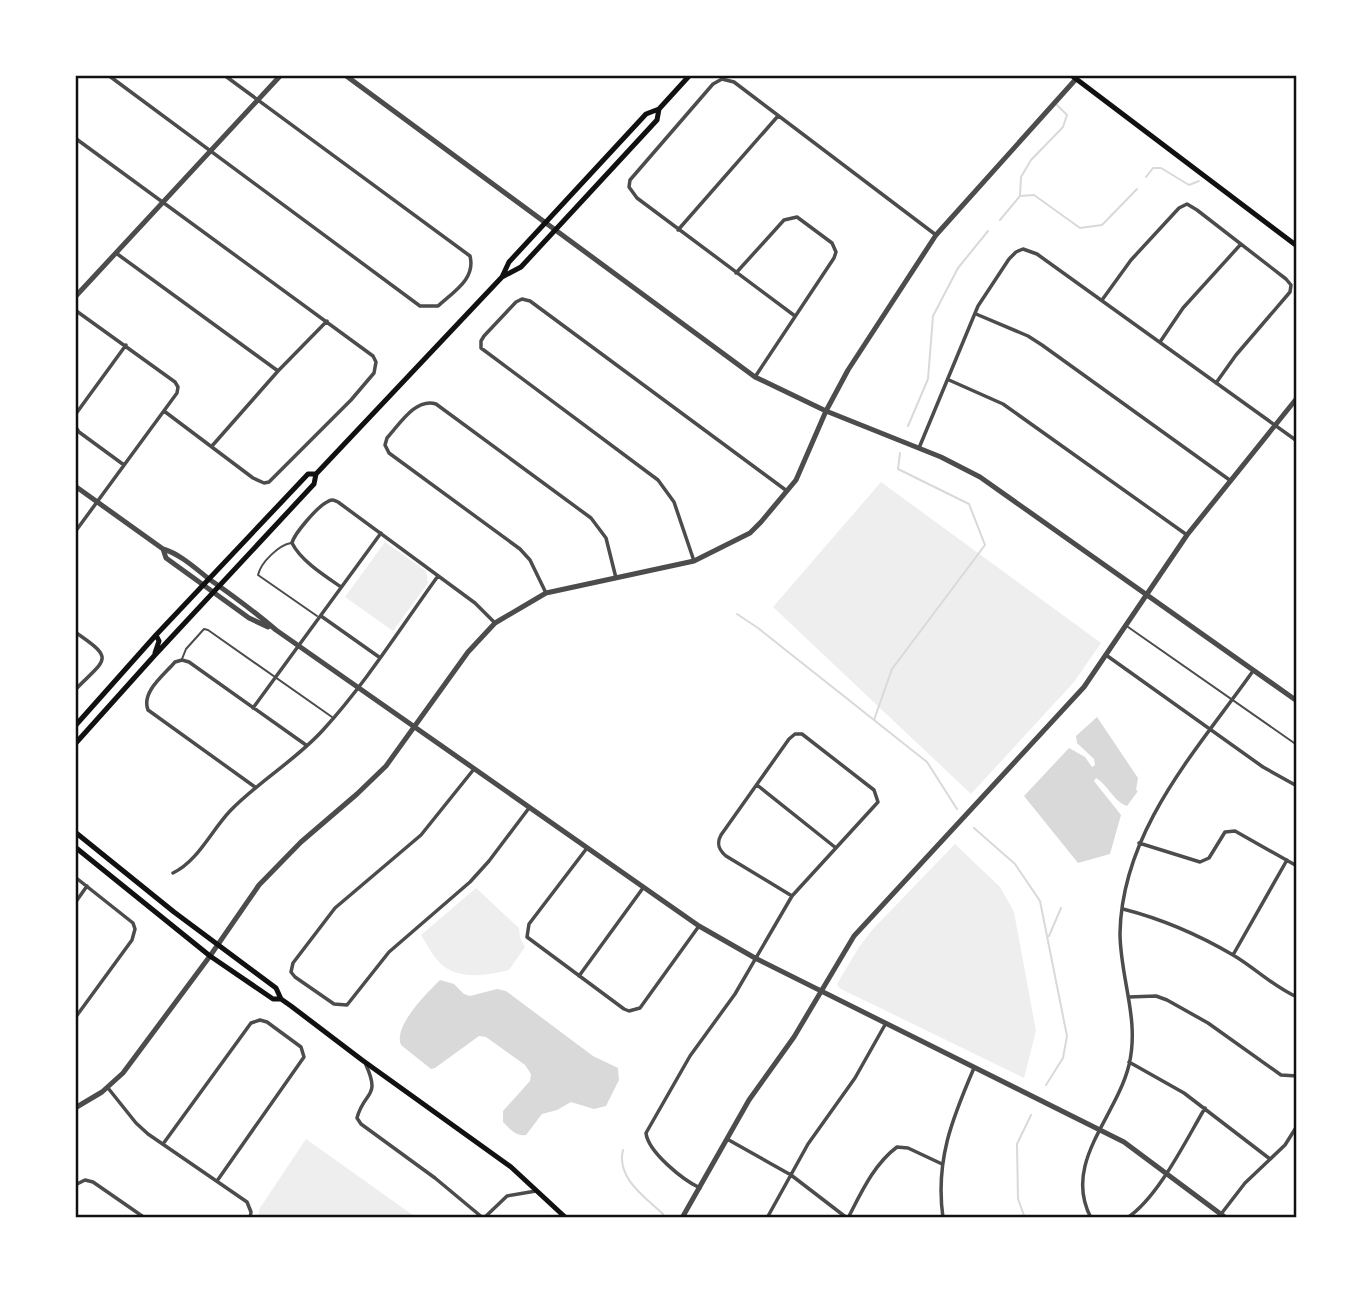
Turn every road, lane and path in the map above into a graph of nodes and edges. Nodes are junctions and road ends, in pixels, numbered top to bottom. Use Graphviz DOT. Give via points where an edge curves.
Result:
graph roads {
  1 [pos="108,75"];
  2 [pos="224,75"];
  3 [pos="281,75"];
  4 [pos="345,75"];
  5 [pos="690,75"];
  6 [pos="1074,77"];
  7 [pos="258,100"];
  8 [pos="659,109"];
  9 [pos="778,116"];
  10 [pos="75,138"];
  11 [pos="211,150"];
  12 [pos="163,203"];
  13 [pos="545,223"];
  14 [pos="556,230"];
  15 [pos="678,230"];
  16 [pos="936,235"];
  17 [pos="1241,244"];
  18 [pos="1297,246"];
  19 [pos="116,253"];
  20 [pos="736,273"];
  21 [pos="502,277"];
  22 [pos="75,298"];
  23 [pos="1101,301"];
  24 [pos="75,310"];
  25 [pos="975,314"];
  26 [pos="795,316"];
  27 [pos="327,321"];
  28 [pos="1160,342"];
  29 [pos="126,345"];
  30 [pos="278,371"];
  31 [pos="755,377"];
  32 [pos="948,380"];
  33 [pos="1216,383"];
  34 [pos="1297,398"];
  35 [pos="164,411"];
  36 [pos="826,411"];
  37 [pos="75,415"];
  38 [pos="1275,425"];
  39 [pos="75,426"];
  40 [pos="1297,441"];
  41 [pos="212,446"];
  42 [pos="919,448"];
  43 [pos="124,465"];
  44 [pos="316,474"];
  45 [pos="1231,481"];
  46 [pos="75,486"];
  47 [pos="788,491"];
  48 [pos="97,501"];
  49 [pos="75,532"];
  50 [pos="381,533"];
  51 [pos="1187,535"];
  52 [pos="292,543"];
  53 [pos="163,549"];
  54 [pos="694,561"];
  55 [pos="438,576"];
  56 [pos="209,578"];
  57 [pos="616,578"];
  58 [pos="203,585"];
  59 [pos="219,586"];
  60 [pos="341,587"];
  61 [pos="213,592"];
  62 [pos="546,593"];
  63 [pos="1147,595"];
  64 [pos="320,617"];
  65 [pos="495,623"];
  66 [pos="1127,626"];
  67 [pos="276,630"];
  68 [pos="75,632"];
  69 [pos="156,635"];
  70 [pos="299,646"];
  71 [pos="1106,655"];
  72 [pos="154,656"];
  73 [pos="379,657"];
  74 [pos="182,660"];
  75 [pos="1253,671"];
  76 [pos="276,678"];
  77 [pos="357,687"];
  78 [pos="75,690"];
  79 [pos="1232,701"];
  80 [pos="1297,701"];
  81 [pos="254,708"];
  82 [pos="333,718"];
  83 [pos="75,726"];
  84 [pos="414,727"];
  85 [pos="1212,730"];
  86 [pos="75,744"];
  87 [pos="306,745"];
  88 [pos="1297,745"];
  89 [pos="474,769"];
  90 [pos="757,785"];
  91 [pos="1297,786"];
  92 [pos="255,787"];
  93 [pos="528,808"];
  94 [pos="75,832"];
  95 [pos="1139,843"];
  96 [pos="75,847"];
  97 [pos="587,848"];
  98 [pos="836,848"];
  99 [pos="1287,860"];
  100 [pos="1297,866"];
  101 [pos="173,873"];
  102 [pos="75,877"];
  103 [pos="87,886"];
  104 [pos="643,888"];
  105 [pos="792,895"];
  106 [pos="75,903"];
  107 [pos="1123,909"];
  108 [pos="699,926"];
  109 [pos="218,945"];
  110 [pos="1233,955"];
  111 [pos="210,956"];
  112 [pos="755,958"];
  113 [pos="579,976"];
  114 [pos="821,991"];
  115 [pos="1129,997"];
  116 [pos="1297,997"];
  117 [pos="281,999"];
  118 [pos="75,1018"];
  119 [pos="886,1023"];
  120 [pos="1129,1062"];
  121 [pos="365,1063"];
  122 [pos="975,1067"];
  123 [pos="1297,1076"];
  124 [pos="108,1088"];
  125 [pos="75,1108"];
  126 [pos="1205,1108"];
  127 [pos="1297,1126"];
  128 [pos="1101,1130"];
  129 [pos="727,1139"];
  130 [pos="163,1144"];
  131 [pos="1270,1159"];
  132 [pos="942,1164"];
  133 [pos="1167,1171"];
  134 [pos="791,1175"];
  135 [pos="217,1181"];
  136 [pos="75,1185"];
  137 [pos="700,1188"];
  138 [pos="537,1191"];
  139 [pos="1222,1216"];
  140 [pos="145,1218"];
  141 [pos="250,1218"];
  142 [pos="484,1218"];
  143 [pos="566,1218"];
  144 [pos="682,1218"];
  145 [pos="767,1218"];
  146 [pos="848,1218"];
  147 [pos="943,1218"];
  148 [pos="1091,1218"];
  149 [pos="1127,1218"];
  1 -- 11 [label="street"];
  2 -- 7 [label="street"];
  3 -- 7 [label="street"];
  4 -- 13 [label="street"];
  5 -- 8 [label="main road"];
  6 -- 16 [label="street"];
  6 -- 18 [label="main road"];
  7 -- 11 [label="street"];
  7 -- 11 [label="street" via="470,256 469,277 438,306 420,306"];
  8 -- 13 [label="main road" via="646,114"];
  8 -- 14 [label="main road" via="657,120"];
  9 -- 15 [label="street"];
  9 -- 15 [label="street" via="734,82 722,79 713,84 630,180 636,198"];
  9 -- 16 [label="street"];
  10 -- 12 [label="street"];
  11 -- 12 [label="street"];
  12 -- 19 [label="street"];
  12 -- 27 [label="street"];
  13 -- 14 [label="street"];
  13 -- 21 [label="main road" via="509,262"];
  14 -- 21 [label="main road" via="521,267"];
  14 -- 31 [label="street"];
  15 -- 20 [label="street"];
  16 -- 36 [label="street"];
  17 -- 23 [label="street" via="1197,210 1183,205 1131,260"];
  17 -- 28 [label="street" via="1183,308"];
  17 -- 33 [label="street" via="1286,279 1292,289"];
  19 -- 22 [label="street"];
  19 -- 30 [label="street"];
  20 -- 26 [label="street"];
  20 -- 26 [label="street" via="784,220 797,217 832,243 836,253"];
  21 -- 44 [label="main road"];
  23 -- 25 [label="street" via="1023,249 1009,259"];
  23 -- 28 [label="street"];
  24 -- 29 [label="street"];
  25 -- 32 [label="street"];
  25 -- 45 [label="street" via="1042,345"];
  26 -- 31 [label="street"];
  27 -- 30 [label="street"];
  27 -- 41 [label="street" via="376,362 374,373 351,400 269,482 259,482"];
  28 -- 33 [label="street"];
  29 -- 35 [label="street" via="178,387"];
  29 -- 37 [label="street"];
  30 -- 41 [label="street"];
  31 -- 36 [label="street"];
  32 -- 42 [label="street"];
  32 -- 51 [label="street" via="1003,404"];
  33 -- 38 [label="street"];
  34 -- 38 [label="street"];
  35 -- 41 [label="street"];
  35 -- 43 [label="street"];
  36 -- 42 [label="street"];
  36 -- 47 [label="street"];
  38 -- 40 [label="street"];
  38 -- 45 [label="street"];
  39 -- 43 [label="street"];
  42 -- 63 [label="street" via="980,477"];
  43 -- 48 [label="street"];
  44 -- 56 [label="main road" via="309,474"];
  44 -- 59 [label="main road" via="314,484"];
  45 -- 51 [label="street"];
  46 -- 48 [label="street"];
  47 -- 54 [label="street" via="750,533"];
  47 -- 54 [label="street" via="530,301 519,300 484,336 481,348 658,480 674,502"];
  48 -- 49 [label="street"];
  48 -- 53 [label="street"];
  50 -- 52 [label="street" via="331,500 296,533"];
  50 -- 55 [label="street"];
  50 -- 60 [label="street"];
  51 -- 63 [label="street"];
  52 -- 60 [label="street"];
  52 -- 64 [label="lane" via="280,547 257,572"];
  53 -- 56 [label="street"];
  53 -- 58 [label="street" via="166,558"];
  54 -- 57 [label="street"];
  55 -- 65 [label="street"];
  55 -- 73 [label="street"];
  56 -- 58 [label="main road"];
  56 -- 59 [label="street"];
  57 -- 62 [label="street"];
  57 -- 62 [label="street" via="606,538 591,518 436,404 419,404 387,438 389,453 520,549 538,572"];
  58 -- 61 [label="street"];
  58 -- 69 [label="main road"];
  59 -- 61 [label="main road"];
  59 -- 67 [label="street"];
  60 -- 64 [label="street"];
  61 -- 67 [label="street" via="249,618"];
  61 -- 72 [label="main road"];
  62 -- 65 [label="street"];
  63 -- 66 [label="street"];
  63 -- 75 [label="street"];
  64 -- 70 [label="street"];
  64 -- 73 [label="street"];
  65 -- 84 [label="street"];
  66 -- 71 [label="street"];
  66 -- 79 [label="lane"];
  67 -- 70 [label="street"];
  68 -- 78 [label="street" via="103,656 101,664"];
  69 -- 72 [label="main road" via="159,641"];
  69 -- 83 [label="main road"];
  70 -- 76 [label="street"];
  70 -- 77 [label="street"];
  71 -- 85 [label="street"];
  71 -- 114 [label="street" via="1067,706 854,936"];
  72 -- 86 [label="main road"];
  73 -- 77 [label="street"];
  74 -- 76 [label="lane" via="204,629"];
  74 -- 81 [label="street"];
  74 -- 92 [label="street" via="147,695 148,710"];
  75 -- 79 [label="street"];
  75 -- 80 [label="street"];
  76 -- 81 [label="street"];
  76 -- 82 [label="lane"];
  77 -- 82 [label="street"];
  77 -- 84 [label="street"];
  79 -- 85 [label="street"];
  79 -- 88 [label="lane"];
  81 -- 87 [label="street"];
  82 -- 87 [label="street"];
  84 -- 89 [label="street"];
  84 -- 109 [label="street" via="386,766 259,885"];
  85 -- 91 [label="street"];
  85 -- 95 [label="street" via="1163,797"];
  87 -- 92 [label="street"];
  89 -- 93 [label="street"];
  89 -- 93 [label="street" via="421,835 335,908 293,963 295,977 334,1004 347,1005 389,952 476,875"];
  90 -- 98 [label="street"];
  90 -- 98 [label="street" via="789,739 798,734 874,790 876,806"];
  90 -- 105 [label="street" via="721,835 719,847 726,856"];
  92 -- 101 [label="street" via="185,867"];
  93 -- 97 [label="street"];
  94 -- 109 [label="main road"];
  95 -- 99 [label="street" via="1200,862 1209,858 1230,830"];
  95 -- 107 [label="street"];
  96 -- 111 [label="main road"];
  97 -- 104 [label="street"];
  97 -- 113 [label="street" via="527,930 531,942"];
  98 -- 105 [label="street"];
  99 -- 100 [label="street"];
  99 -- 110 [label="street"];
  102 -- 103 [label="street"];
  103 -- 106 [label="street"];
  103 -- 118 [label="street" via="135,929 132,940"];
  104 -- 108 [label="street"];
  104 -- 113 [label="street"];
  105 -- 112 [label="street"];
  107 -- 110 [label="street" via="1175,926"];
  107 -- 115 [label="street" via="1121,947"];
  108 -- 112 [label="street"];
  108 -- 113 [label="street" via="640,1008 624,1009"];
  109 -- 111 [label="street"];
  109 -- 117 [label="main road" via="276,988"];
  110 -- 116 [label="street"];
  111 -- 117 [label="main road" via="273,999"];
  111 -- 124 [label="street"];
  112 -- 114 [label="street"];
  112 -- 137 [label="street" via="646,1133 649,1143 676,1173"];
  114 -- 119 [label="street"];
  114 -- 129 [label="street"];
  115 -- 120 [label="street"];
  115 -- 123 [label="street" via="1167,1000 1281,1075"];
  117 -- 121 [label="main road"];
  119 -- 122 [label="street"];
  119 -- 134 [label="street"];
  120 -- 126 [label="street"];
  120 -- 128 [label="street"];
  121 -- 138 [label="main road" via="511,1167"];
  121 -- 142 [label="street" via="373,1085 357,1118 361,1124"];
  122 -- 128 [label="street"];
  122 -- 132 [label="street" via="950,1123"];
  124 -- 125 [label="street"];
  124 -- 130 [label="street" via="136,1123"];
  126 -- 131 [label="street"];
  126 -- 133 [label="street"];
  127 -- 131 [label="street"];
  128 -- 133 [label="street"];
  128 -- 148 [label="street" via="1081,1180"];
  129 -- 134 [label="street"];
  129 -- 137 [label="street"];
  130 -- 135 [label="street"];
  130 -- 135 [label="street" via="251,1023 267,1022 301,1047 304,1057"];
  131 -- 139 [label="street" via="1245,1183"];
  132 -- 146 [label="street" via="897,1147 876,1170"];
  132 -- 147 [label="street"];
  133 -- 139 [label="street"];
  133 -- 149 [label="street"];
  134 -- 145 [label="street"];
  134 -- 146 [label="street"];
  135 -- 141 [label="street" via="247,1202"];
  136 -- 140 [label="street" via="90,1181"];
  137 -- 144 [label="street"];
  138 -- 142 [label="street" via="507,1196"];
  138 -- 143 [label="main road"];
}
